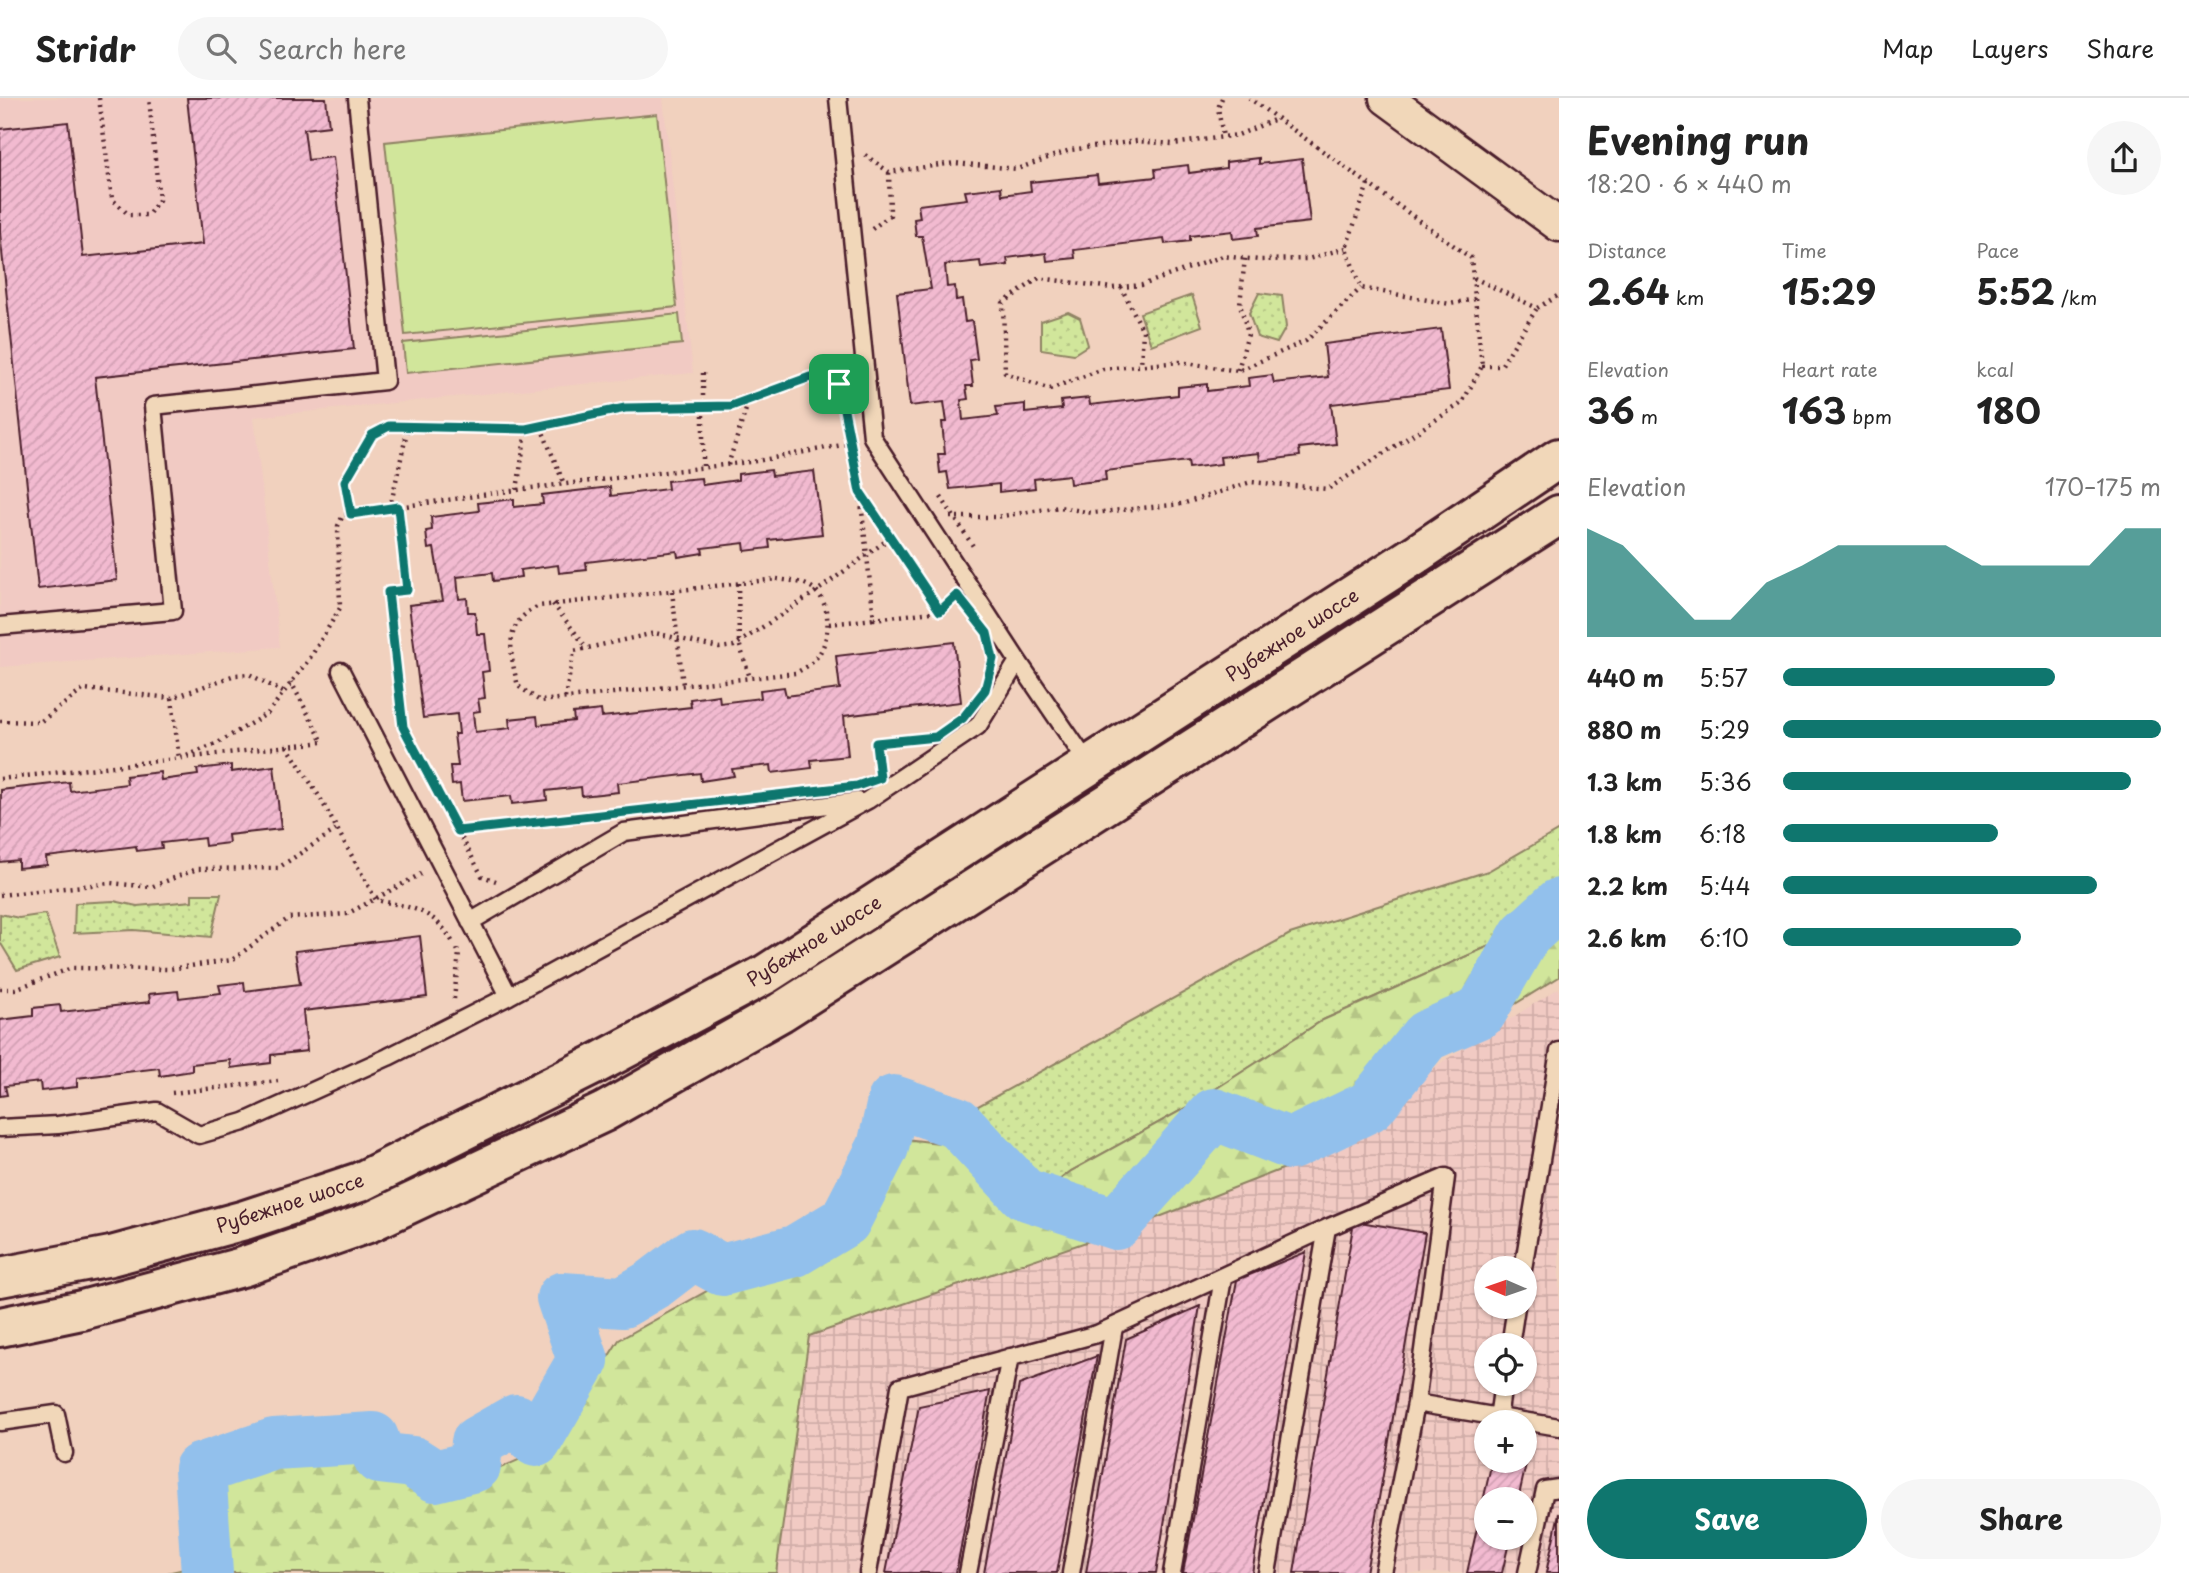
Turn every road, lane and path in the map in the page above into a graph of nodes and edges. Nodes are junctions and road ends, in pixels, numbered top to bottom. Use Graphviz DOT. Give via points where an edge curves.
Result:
graph roads {
  1 [pos="99,98"];
  2 [pos="149,98"];
  3 [pos="357,98"];
  4 [pos="838,98"];
  5 [pos="1222,98"];
  6 [pos="1249,98"];
  7 [pos="1386,98"];
  8 [pos="1276,118"];
  9 [pos="1223,137"];
  10 [pos="842,139"];
  11 [pos="889,172"];
  12 [pos="1368,184"];
  13 [pos="1559,225"];
  14 [pos="873,242"];
  15 [pos="1346,248"];
  16 [pos="1245,258"];
  17 [pos="1474,278"];
  18 [pos="1121,287"];
  19 [pos="1361,288"];
  20 [pos="1559,295"];
  21 [pos="1475,299"];
  22 [pos="1537,308"];
  23 [pos="1141,365"];
  24 [pos="1482,366"];
  25 [pos="1238,371"];
  26 [pos="703,373"];
  27 [pos="749,400"];
  28 [pos="702,407"];
  29 [pos="846,420"];
  30 [pos="408,427"];
  31 [pos="541,427"];
  32 [pos="526,429"];
  33 [pos="848,432"];
  34 [pos="850,444"];
  35 [pos="1559,457"];
  36 [pos="728,465"];
  37 [pos="703,467"];
  38 [pos="564,484"];
  39 [pos="517,490"];
  40 [pos="860,492"];
  41 [pos="939,494"];
  42 [pos="398,507"];
  43 [pos="390,508"];
  44 [pos="351,514"];
  45 [pos="1559,515"];
  46 [pos="925,516"];
  47 [pos="955,517"];
  48 [pos="890,538"];
  49 [pos="976,551"];
  50 [pos="867,555"];
  51 [pos="738,583"];
  52 [pos="672,591"];
  53 [pos="817,592"];
  54 [pos="957,595"];
  55 [pos="554,604"];
  56 [pos="940,611"];
  57 [pos="874,619"];
  58 [pos="0,621"];
  59 [pos="829,624"];
  60 [pos="677,639"];
  61 [pos="739,643"];
  62 [pos="587,648"];
  63 [pos="1018,661"];
  64 [pos="341,671"];
  65 [pos="750,678"];
  66 [pos="290,682"];
  67 [pos="683,685"];
  68 [pos="283,692"];
  69 [pos="172,698"];
  70 [pos="565,698"];
  71 [pos="0,721"];
  72 [pos="924,738"];
  73 [pos="287,746"];
  74 [pos="180,759"];
  75 [pos="1089,765"];
  76 [pos="880,778"];
  77 [pos="0,779"];
  78 [pos="868,800"];
  79 [pos="613,814"];
  80 [pos="337,829"];
  81 [pos="458,831"];
  82 [pos="498,882"];
  83 [pos="0,895"];
  84 [pos="376,900"];
  85 [pos="470,922"];
  86 [pos="0,989"];
  87 [pos="509,996"];
  88 [pos="454,1003"];
  89 [pos="1559,1051"];
  90 [pos="289,1079"];
  91 [pos="165,1094"];
  92 [pos="0,1128"];
  93 [pos="1327,1228"];
  94 [pos="1525,1256"];
  95 [pos="0,1278"];
  96 [pos="1223,1278"];
  97 [pos="0,1327"];
  98 [pos="1114,1327"];
  99 [pos="1010,1357"];
  100 [pos="1416,1403"];
  101 [pos="1474,1414"];
  102 [pos="0,1422"];
  103 [pos="1537,1424"];
  104 [pos="1559,1427"];
  105 [pos="64,1452"];
  106 [pos="1559,1488"];
  107 [pos="868,1573"];
  108 [pos="968,1573"];
  109 [pos="1071,1573"];
  110 [pos="1172,1573"];
  111 [pos="1267,1573"];
  112 [pos="1384,1573"];
  113 [pos="1527,1573"];
  1 -- 2 [label="path" via="112,200 129,215 148,215 159,200"];
  3 -- 58 [label="lane" via="384,381 153,406 173,611"];
  4 -- 10 [label="lane"];
  5 -- 9 [label="path" via="1218,108"];
  6 -- 8 [label="path"];
  7 -- 13 [label="street"];
  8 -- 9 [label="path"];
  8 -- 12 [label="path"];
  9 -- 11 [label="path" via="1070,150 1017,169 955,163"];
  10 -- 11 [label="path"];
  10 -- 46 [label="lane" via="872,437"];
  11 -- 14 [label="path" via="890,215 871,229"];
  12 -- 15 [label="path"];
  12 -- 17 [label="path" via="1471,258"];
  15 -- 16 [label="path" via="1308,259"];
  15 -- 19 [label="path"];
  16 -- 18 [label="path" via="1223,256 1142,285"];
  16 -- 25 [label="path" via="1240,304 1248,334"];
  17 -- 21 [label="path"];
  17 -- 22 [label="path"];
  18 -- 23 [label="path" via="1143,331"];
  18 -- 23 [label="path" via="1039,278 1003,303 1005,373 1050,389 1103,369"];
  19 -- 21 [label="path" via="1450,304"];
  19 -- 25 [label="path" via="1306,341"];
  20 -- 22 [label="path"];
  21 -- 24 [label="path"];
  22 -- 24 [label="path" via="1501,366"];
  23 -- 25 [label="path" via="1180,362"];
  24 -- 47 [label="path" via="1462,402 1328,489 1251,482 1182,504 1092,513 1060,507 996,517"];
  26 -- 28 [label="path"];
  27 -- 28 [label="path"];
  27 -- 29 [label="path" via="810,377 839,384"];
  27 -- 36 [label="path"];
  28 -- 31 [label="path" via="625,408"];
  28 -- 37 [label="path"];
  30 -- 32 [label="path"];
  30 -- 43 [label="path"];
  30 -- 44 [label="path" via="389,426 372,435 345,481"];
  31 -- 32 [label="path"];
  31 -- 38 [label="path"];
  32 -- 39 [label="path"];
  33 -- 34 [label="path"];
  34 -- 36 [label="path"];
  34 -- 40 [label="path"];
  35 -- 75 [label="main road, Рубежное шоссе"];
  36 -- 37 [label="path"];
  37 -- 38 [label="path"];
  38 -- 39 [label="path"];
  39 -- 42 [label="path"];
  40 -- 48 [label="path"];
  40 -- 50 [label="path"];
  41 -- 47 [label="path"];
  42 -- 43 [label="path"];
  42 -- 81 [label="path" via="407,590 388,592 403,727"];
  43 -- 44 [label="path"];
  44 -- 66 [label="path" via="343,515 338,526 340,608"];
  45 -- 97 [label="main road" via="781,1012 604,1112 356,1227 242,1267"];
  46 -- 47 [label="path"];
  46 -- 63 [label="lane"];
  47 -- 49 [label="path"];
  48 -- 50 [label="path"];
  48 -- 56 [label="path"];
  50 -- 53 [label="path"];
  50 -- 57 [label="path"];
  51 -- 52 [label="path"];
  51 -- 53 [label="path" via="776,579 801,582"];
  51 -- 61 [label="path"];
  52 -- 55 [label="path"];
  52 -- 60 [label="path"];
  53 -- 59 [label="path"];
  53 -- 61 [label="path"];
  54 -- 56 [label="path"];
  55 -- 62 [label="path"];
  55 -- 70 [label="path" via="525,612 515,626 510,654 518,687 540,701"];
  56 -- 57 [label="path"];
  57 -- 59 [label="path"];
  59 -- 65 [label="path" via="812,663 796,673"];
  60 -- 61 [label="path" via="719,648"];
  60 -- 62 [label="path" via="654,633"];
  60 -- 67 [label="path"];
  61 -- 65 [label="path"];
  62 -- 70 [label="path" via="574,651"];
  63 -- 75 [label="lane"];
  63 -- 78 [label="lane" via="978,726"];
  64 -- 85 [label="lane"];
  65 -- 67 [label="path"];
  66 -- 68 [label="path"];
  66 -- 73 [label="path" via="323,743"];
  67 -- 70 [label="path"];
  68 -- 69 [label="path" via="249,674"];
  68 -- 74 [label="path" via="268,713"];
  69 -- 71 [label="path" via="84,689 40,722"];
  69 -- 74 [label="path"];
  72 -- 76 [label="path" via="876,743"];
  73 -- 74 [label="path"];
  73 -- 80 [label="path"];
  74 -- 77 [label="path"];
  75 -- 95 [label="main road, Рубежное шоссе" via="766,974 360,1182 245,1220 111,1256"];
  78 -- 85 [label="lane" via="624,832"];
  78 -- 87 [label="lane"];
  79 -- 81 [label="path"];
  80 -- 83 [label="path" via="278,868 197,869 151,887 110,883"];
  80 -- 84 [label="path"];
  81 -- 82 [label="path" via="482,876"];
  84 -- 86 [label="path" via="347,914 289,918 232,960 169,969 72,968 15,989"];
  84 -- 88 [label="path" via="423,910 447,932 459,953"];
  85 -- 87 [label="lane"];
  87 -- 92 [label="lane" via="244,1122 199,1135 157,1111"];
  89 -- 94 [label="lane"];
  90 -- 91 [label="path"];
  93 -- 96 [label="lane"];
  93 -- 100 [label="lane" via="1446,1177"];
  93 -- 111 [label="lane"];
  96 -- 98 [label="lane"];
  96 -- 110 [label="lane"];
  98 -- 99 [label="lane"];
  98 -- 109 [label="lane"];
  99 -- 107 [label="lane" via="900,1387"];
  99 -- 108 [label="lane"];
  100 -- 101 [label="lane"];
  100 -- 112 [label="lane"];
  102 -- 105 [label="lane" via="57,1414"];
  103 -- 104 [label="lane"];
  106 -- 113 [label="lane" via="1545,1490"];
}
